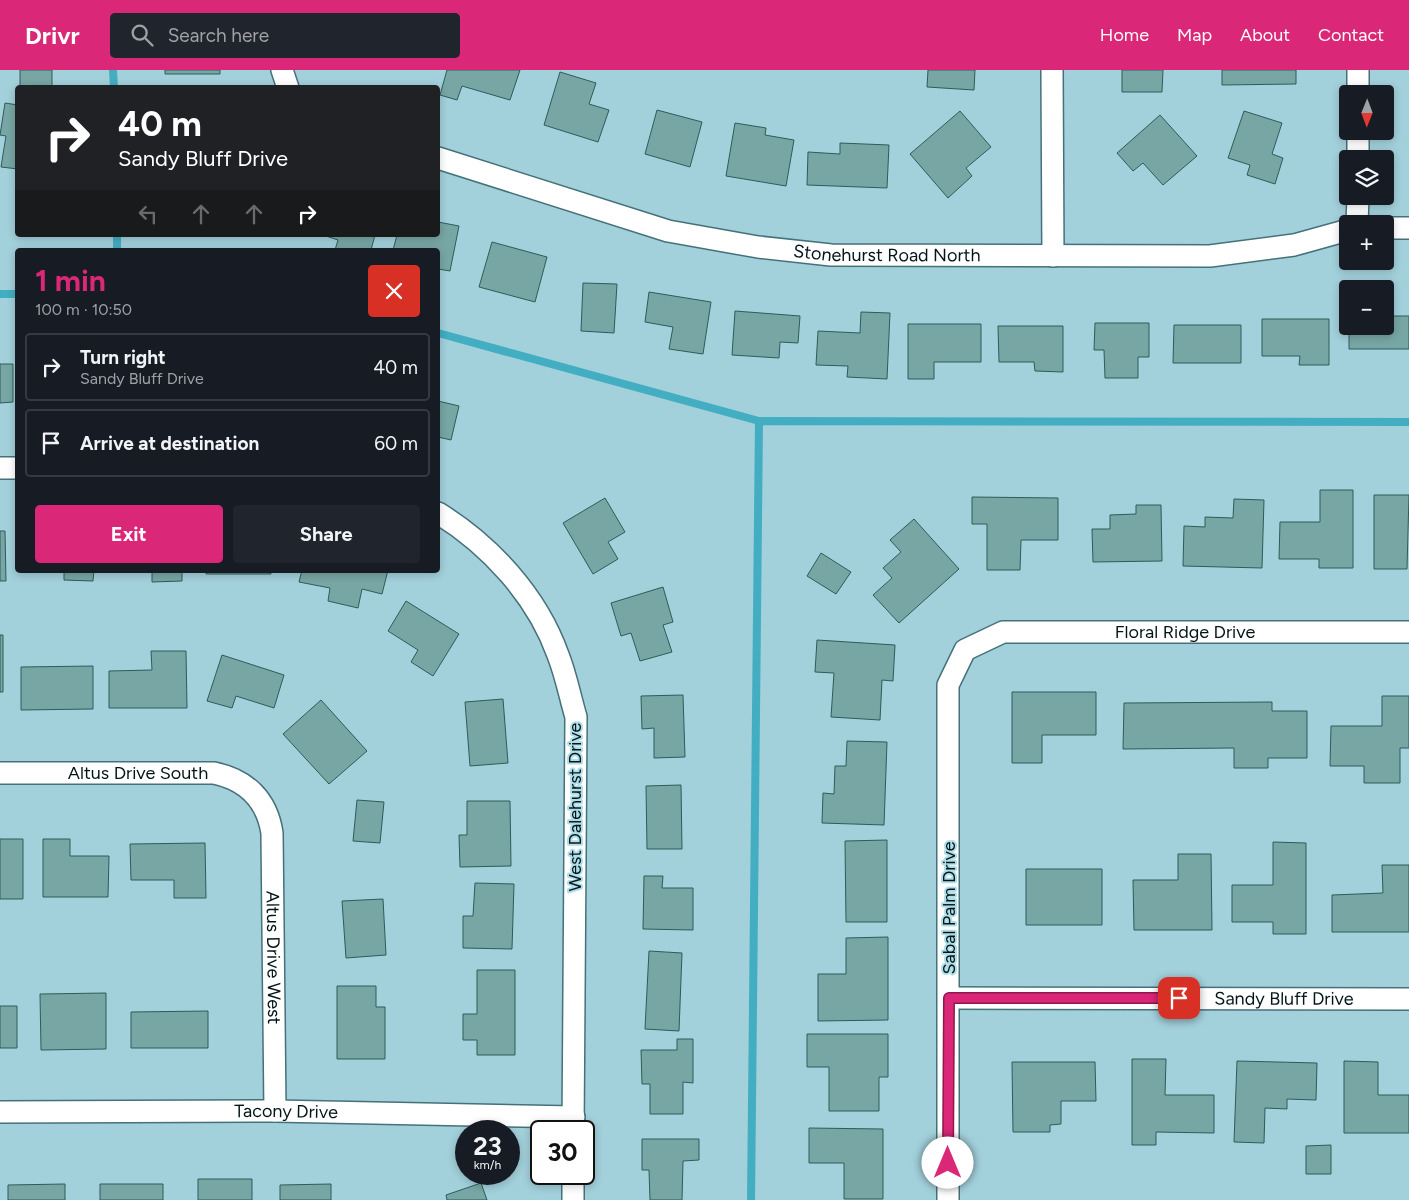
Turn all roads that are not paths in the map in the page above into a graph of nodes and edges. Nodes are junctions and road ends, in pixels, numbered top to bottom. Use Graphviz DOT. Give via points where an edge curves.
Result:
graph roads {
  1 [pos="282,70"];
  2 [pos="1052,70"];
  3 [pos="1358,70"];
  4 [pos="287,85"];
  5 [pos="1358,85"];
  6 [pos="440,159"];
  7 [pos="1394,228"];
  8 [pos="1409,228"];
  9 [pos="1339,232"];
  10 [pos="1053,256"];
  11 [pos="0,468"];
  12 [pos="15,468"];
  13 [pos="446,518"];
  14 [pos="1409,632"];
  15 [pos="964,650"];
  16 [pos="0,773"];
  17 [pos="263,805"];
  18 [pos="949,998"];
  19 [pos="1409,999"];
  20 [pos="275,1111"];
  21 [pos="0,1112"];
  22 [pos="574,1120"];
  23 [pos="530,1122"];
  24 [pos="573,1185"];
  25 [pos="573,1200"];
  26 [pos="948,1200"];
  1 -- 4 [label="street"];
  2 -- 10 [label="street"];
  3 -- 5 [label="street"];
  6 -- 10 [label="street, Stonehurst Road North" via="668,231 758,247 831,255"];
  7 -- 8 [label="street"];
  9 -- 10 [label="street, Stonehurst Road North" via="1294,245 1210,256"];
  11 -- 12 [label="street"];
  13 -- 22 [label="street, West Dalehurst Drive" via="495,557 533,604 558,654 576,717"];
  14 -- 15 [label="street, Floral Ridge Drive" via="1003,632"];
  15 -- 18 [label="street, Sabal Palm Drive" via="948,685"];
  16 -- 17 [label="street, Altus Drive South" via="214,773 232,777 254,792"];
  17 -- 20 [label="street, Altus Drive West" via="272,833"];
  18 -- 19 [label="street, Sandy Bluff Drive"];
  18 -- 26 [label="street, Sabal Palm Drive"];
  20 -- 21 [label="street, Tacony Drive"];
  20 -- 23 [label="street, Tacony Drive"];
  24 -- 25 [label="street"];
}
